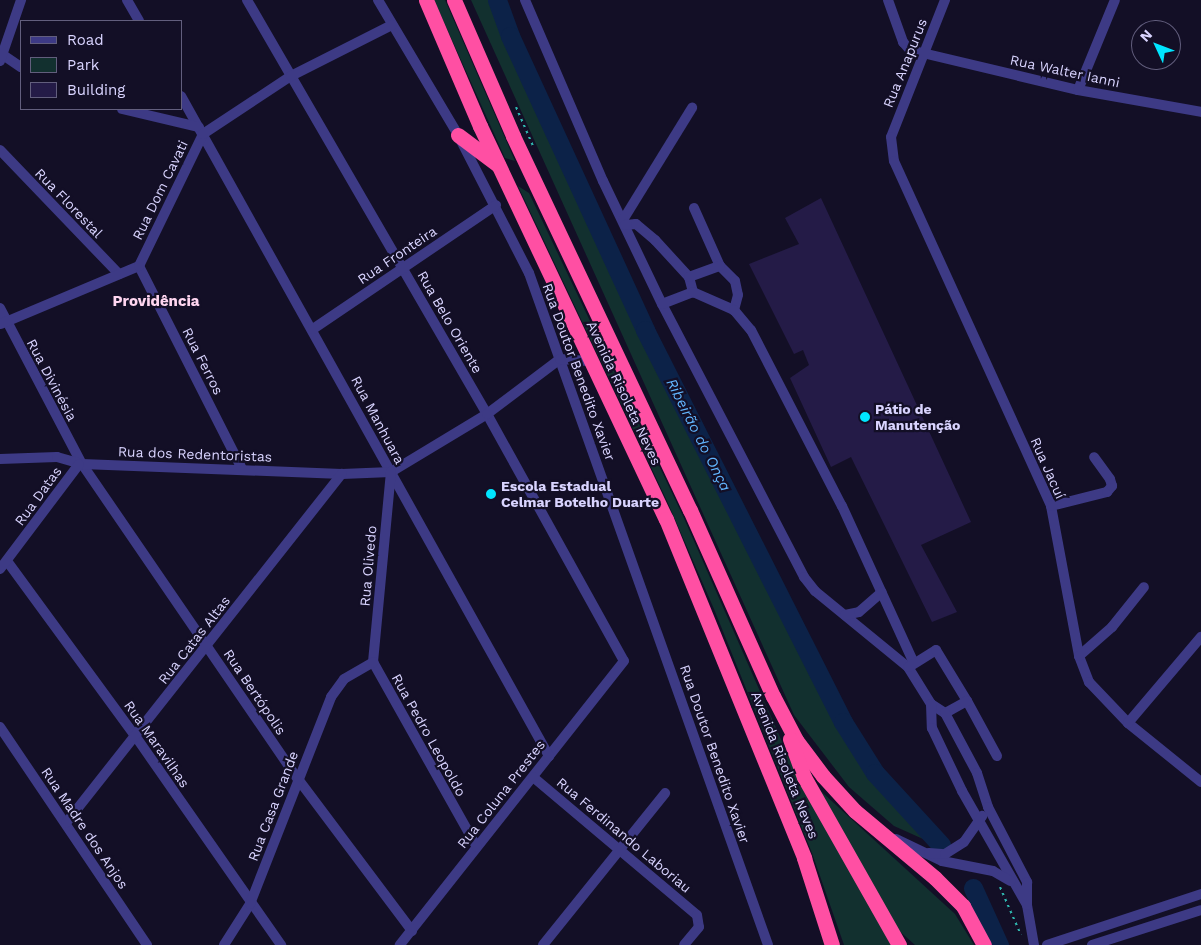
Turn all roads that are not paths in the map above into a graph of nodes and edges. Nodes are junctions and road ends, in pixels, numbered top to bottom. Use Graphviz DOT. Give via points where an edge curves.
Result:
graph roads {
  1 [pos="21,0"];
  2 [pos="127,0"];
  3 [pos="247,0"];
  4 [pos="378,0"];
  5 [pos="426,0"];
  6 [pos="454,0"];
  7 [pos="525,0"];
  8 [pos="888,0"];
  9 [pos="945,0"];
  10 [pos="1115,0"];
  11 [pos="138,20"];
  12 [pos="392,25"];
  13 [pos="924,53"];
  14 [pos="1,57"];
  15 [pos="20,66"];
  16 [pos="292,76"];
  17 [pos="1078,90"];
  18 [pos="182,98"];
  19 [pos="692,108"];
  20 [pos="126,110"];
  21 [pos="1201,112"];
  22 [pos="201,130"];
  23 [pos="458,135"];
  24 [pos="891,137"];
  25 [pos="0,150"];
  26 [pos="500,166"];
  27 [pos="496,205"];
  28 [pos="694,208"];
  29 [pos="624,222"];
  30 [pos="139,266"];
  31 [pos="720,266"];
  32 [pos="402,267"];
  33 [pos="119,274"];
  34 [pos="689,277"];
  35 [pos="693,292"];
  36 [pos="662,304"];
  37 [pos="0,308"];
  38 [pos="734,310"];
  39 [pos="3,323"];
  40 [pos="313,329"];
  41 [pos="560,359"];
  42 [pos="592,361"];
  43 [pos="487,414"];
  44 [pos="1094,457"];
  45 [pos="0,459"];
  46 [pos="80,464"];
  47 [pos="242,469"];
  48 [pos="391,472"];
  49 [pos="342,474"];
  50 [pos="1051,506"];
  51 [pos="3,565"];
  52 [pos="1144,587"];
  53 [pos="882,592"];
  54 [pos="845,615"];
  55 [pos="1201,637"];
  56 [pos="206,645"];
  57 [pos="1079,656"];
  58 [pos="624,661"];
  59 [pos="373,662"];
  60 [pos="911,665"];
  61 [pos="773,696"];
  62 [pos="967,701"];
  63 [pos="931,704"];
  64 [pos="945,713"];
  65 [pos="1128,723"];
  66 [pos="0,727"];
  67 [pos="136,737"];
  68 [pos="549,756"];
  69 [pos="996,756"];
  70 [pos="533,777"];
  71 [pos="298,779"];
  72 [pos="1201,782"];
  73 [pos="665,792"];
  74 [pos="988,807"];
  75 [pos="855,811"];
  76 [pos="979,821"];
  77 [pos="66,823"];
  78 [pos="477,848"];
  79 [pos="618,849"];
  80 [pos="921,852"];
  81 [pos="1011,882"];
  82 [pos="1201,894"];
  83 [pos="250,904"];
  84 [pos="1027,905"];
  85 [pos="1201,910"];
  86 [pos="412,930"];
  87 [pos="147,945"];
  88 [pos="224,945"];
  89 [pos="281,945"];
  90 [pos="400,945"];
  91 [pos="543,945"];
  92 [pos="684,945"];
  93 [pos="768,945"];
  94 [pos="832,945"];
  95 [pos="899,945"];
  96 [pos="984,945"];
  97 [pos="1034,945"];
  98 [pos="1047,945"];
  99 [pos="1092,945"];
  1 -- 14 [label="street"];
  2 -- 11 [label="street"];
  3 -- 16 [label="street, Rua Belo Oriente"];
  4 -- 12 [label="street, Rua Doutor Benedito Xavier"];
  5 -- 26 [label="highway, Avenida Risoleta Neves"];
  6 -- 61 [label="highway, Avenida Risoleta Neves" via="497,102 690,510"];
  7 -- 29 [label="street"];
  8 -- 13 [label="street, Rua Walter Ianni" via="903,42 910,50"];
  9 -- 13 [label="street, Rua Anapurus"];
  10 -- 17 [label="street"];
  12 -- 16 [label="street, Rua Dom Cavati"];
  12 -- 23 [label="street, Rua Doutor Benedito Xavier"];
  13 -- 17 [label="street, Rua Walter Ianni"];
  13 -- 24 [label="street, Rua Anapurus"];
  14 -- 15 [label="street"];
  16 -- 22 [label="street, Rua Dom Cavati"];
  16 -- 32 [label="street, Rua Belo Oriente"];
  17 -- 21 [label="street, Rua Walter Ianni"];
  18 -- 22 [label="street, Rua Manhuara"];
  19 -- 29 [label="street"];
  20 -- 22 [label="street"];
  22 -- 30 [label="street, Rua Dom Cavati"];
  22 -- 40 [label="street, Rua Manhuara"];
  23 -- 26 [label="highway"];
  23 -- 27 [label="street, Rua Doutor Benedito Xavier"];
  24 -- 50 [label="street, Rua Jacuí" via="894,161 908,195"];
  25 -- 33 [label="street, Rua Florestal"];
  26 -- 42 [label="highway, Avenida Risoleta Neves"];
  27 -- 32 [label="street, Rua Fronteira"];
  27 -- 41 [label="street, Rua Doutor Benedito Xavier" via="529,273"];
  28 -- 31 [label="street"];
  29 -- 34 [label="street" via="636,224 656,240"];
  29 -- 36 [label="street"];
  30 -- 33 [label="street"];
  30 -- 47 [label="street, Rua Ferros"];
  31 -- 34 [label="street"];
  31 -- 38 [label="street" via="735,281 738,295"];
  32 -- 40 [label="street, Rua Fronteira"];
  32 -- 43 [label="street, Rua Belo Oriente"];
  33 -- 39 [label="street"];
  34 -- 35 [label="street"];
  35 -- 36 [label="street"];
  35 -- 38 [label="street"];
  36 -- 54 [label="street" via="804,576 816,591"];
  37 -- 39 [label="street, Rua Divinésia"];
  38 -- 53 [label="street" via="751,330 782,383"];
  39 -- 46 [label="street, Rua Divinésia"];
  40 -- 48 [label="street, Rua Manhuara"];
  41 -- 42 [label="street"];
  41 -- 43 [label="street"];
  41 -- 93 [label="street, Rua Doutor Benedito Xavier"];
  42 -- 94 [label="highway, Avenida Risoleta Neves" via="666,519 728,667 804,858"];
  43 -- 48 [label="street"];
  43 -- 58 [label="street, Rua Belo Oriente"];
  44 -- 50 [label="street" via="1110,479 1112,486 1107,492"];
  45 -- 46 [label="street, Rua dos Redentoristas" via="57,457"];
  46 -- 47 [label="street, Rua dos Redentoristas"];
  46 -- 51 [label="street, Rua Datas"];
  46 -- 56 [label="street, Rua Bertópolis"];
  47 -- 49 [label="street, Rua dos Redentoristas"];
  48 -- 49 [label="street, Rua dos Redentoristas"];
  48 -- 59 [label="street, Rua Olivedo"];
  48 -- 68 [label="street, Rua Manhuara"];
  49 -- 56 [label="street, Rua Catas Altas"];
  50 -- 57 [label="street, Rua Jacuí"];
  51 -- 67 [label="street, Rua Maravilhas"];
  52 -- 57 [label="street" via="1112,627"];
  53 -- 54 [label="street" via="858,612"];
  53 -- 60 [label="street"];
  54 -- 60 [label="street"];
  55 -- 65 [label="street"];
  56 -- 67 [label="street, Rua Catas Altas"];
  56 -- 71 [label="street, Rua Bertópolis"];
  57 -- 65 [label="street, Rua Jacuí" via="1089,682"];
  58 -- 68 [label="street, Rua Coluna Prestes"];
  59 -- 71 [label="street, Rua Casa Grande" via="344,680 331,697"];
  59 -- 78 [label="street, Rua Pedro Leopoldo"];
  60 -- 62 [label="street" via="936,650"];
  60 -- 63 [label="street"];
  61 -- 75 [label="highway, Avenida Risoleta Neves" via="796,740"];
  61 -- 95 [label="highway" via="804,777"];
  62 -- 64 [label="street"];
  62 -- 69 [label="street"];
  63 -- 64 [label="street"];
  63 -- 76 [label="street" via="932,728"];
  64 -- 74 [label="street" via="977,773"];
  65 -- 72 [label="street, Rua Jacuí"];
  66 -- 77 [label="street, Rua Madre dos Anjos"];
  67 -- 77 [label="street, Rua Catas Altas"];
  67 -- 83 [label="street, Rua Maravilhas"];
  68 -- 70 [label="street, Rua Coluna Prestes"];
  70 -- 78 [label="street, Rua Coluna Prestes"];
  70 -- 79 [label="street, Rua Ferdinando Laboriau"];
  71 -- 83 [label="street, Rua Casa Grande"];
  71 -- 86 [label="street, Rua Bertópolis"];
  73 -- 79 [label="street"];
  74 -- 76 [label="street, Avenida Risoleta Neves"];
  74 -- 84 [label="street" via="1027,882"];
  75 -- 80 [label="street, Avenida Risoleta Neves" via="887,835"];
  75 -- 96 [label="highway, Avenida Risoleta Neves" via="935,878 963,906"];
  76 -- 80 [label="street, Avenida Risoleta Neves" via="964,842 945,854"];
  76 -- 81 [label="street"];
  77 -- 87 [label="street, Rua Madre dos Anjos"];
  78 -- 86 [label="street, Rua Coluna Prestes"];
  79 -- 91 [label="street"];
  79 -- 92 [label="street, Rua Ferdinando Laboriau" via="698,915 699,927"];
  80 -- 81 [label="street, Avenida Risoleta Neves" via="942,861 993,871"];
  81 -- 84 [label="street"];
  82 -- 98 [label="street"];
  83 -- 88 [label="street, Rua Casa Grande"];
  83 -- 89 [label="street, Rua Maravilhas"];
  84 -- 97 [label="street"];
  85 -- 99 [label="street"];
  86 -- 90 [label="street, Rua Coluna Prestes"];
}
